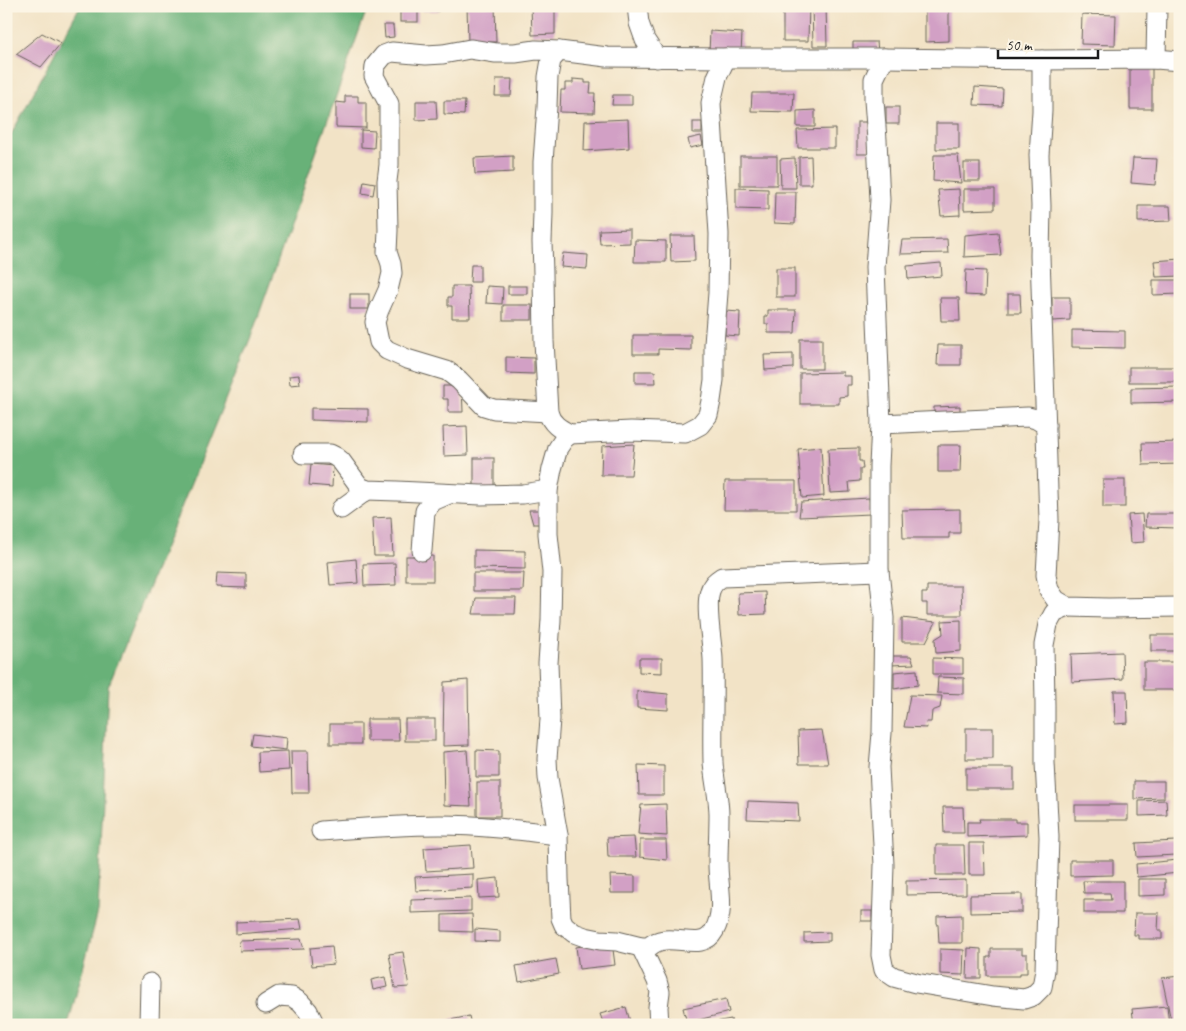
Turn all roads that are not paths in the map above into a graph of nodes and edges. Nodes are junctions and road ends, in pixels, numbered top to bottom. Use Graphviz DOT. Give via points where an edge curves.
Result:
graph roads {
  1 [pos="637,6"];
  2 [pos="1157,6"];
  3 [pos="559,50"];
  4 [pos="656,58"];
  5 [pos="726,58"];
  6 [pos="884,58"];
  7 [pos="1156,59"];
  8 [pos="1042,60"];
  9 [pos="1180,61"];
  10 [pos="548,412"];
  11 [pos="880,424"];
  12 [pos="1046,425"];
  13 [pos="570,434"];
  14 [pos="303,454"];
  15 [pos="367,490"];
  16 [pos="548,490"];
  17 [pos="449,494"];
  18 [pos="341,509"];
  19 [pos="422,551"];
  20 [pos="879,571"];
  21 [pos="1180,606"];
  22 [pos="1068,607"];
  23 [pos="321,831"];
  24 [pos="558,835"];
  25 [pos="641,948"];
  26 [pos="150,983"];
  27 [pos="266,1004"];
  28 [pos="149,1025"];
  29 [pos="315,1025"];
  30 [pos="659,1025"];
  1 -- 4 [label="street" via="645,40"];
  2 -- 7 [label="street"];
  3 -- 4 [label="street" via="607,57"];
  3 -- 10 [label="street" via="551,60 548,77 543,162 542,242"];
  3 -- 10 [label="street" via="506,53 470,50 426,55 392,52 384,55 375,66 374,76 389,104 387,252 392,273 376,322 379,342 387,350 407,359 447,371 484,406 494,410"];
  4 -- 5 [label="street"];
  5 -- 6 [label="street"];
  5 -- 13 [label="street" via="717,77 711,103 719,234 714,380 708,415 686,434 631,431"];
  6 -- 8 [label="street"];
  6 -- 11 [label="street" via="874,79 880,200 875,267"];
  7 -- 8 [label="street"];
  7 -- 9 [label="street"];
  8 -- 12 [label="street" via="1040,256"];
  10 -- 13 [label="street" via="554,424"];
  11 -- 12 [label="street" via="1028,417"];
  11 -- 20 [label="street"];
  12 -- 22 [label="street" via="1049,520 1046,575 1049,590 1056,600"];
  13 -- 16 [label="street" via="558,448"];
  14 -- 15 [label="street" via="336,456 360,487"];
  15 -- 17 [label="street"];
  15 -- 18 [label="street"];
  16 -- 17 [label="street" via="523,494"];
  16 -- 24 [label="street" via="552,572 547,759"];
  17 -- 19 [label="street" via="433,501 425,511"];
  20 -- 22 [label="street" via="884,618 879,767 884,865 881,955 884,970 894,977 916,983 1024,999 1042,987 1049,837 1044,645 1054,613"];
  20 -- 25 [label="street" via="722,577 714,582 709,609 714,694 713,763 719,814 720,913 714,933 708,939 688,942 659,940"];
  21 -- 22 [label="street"];
  23 -- 24 [label="street" via="441,825"];
  24 -- 25 [label="street" via="558,879 564,925 585,937"];
  25 -- 30 [label="street" via="660,992"];
  26 -- 28 [label="street"];
  27 -- 29 [label="street" via="279,996 292,997 308,1011"];
}
